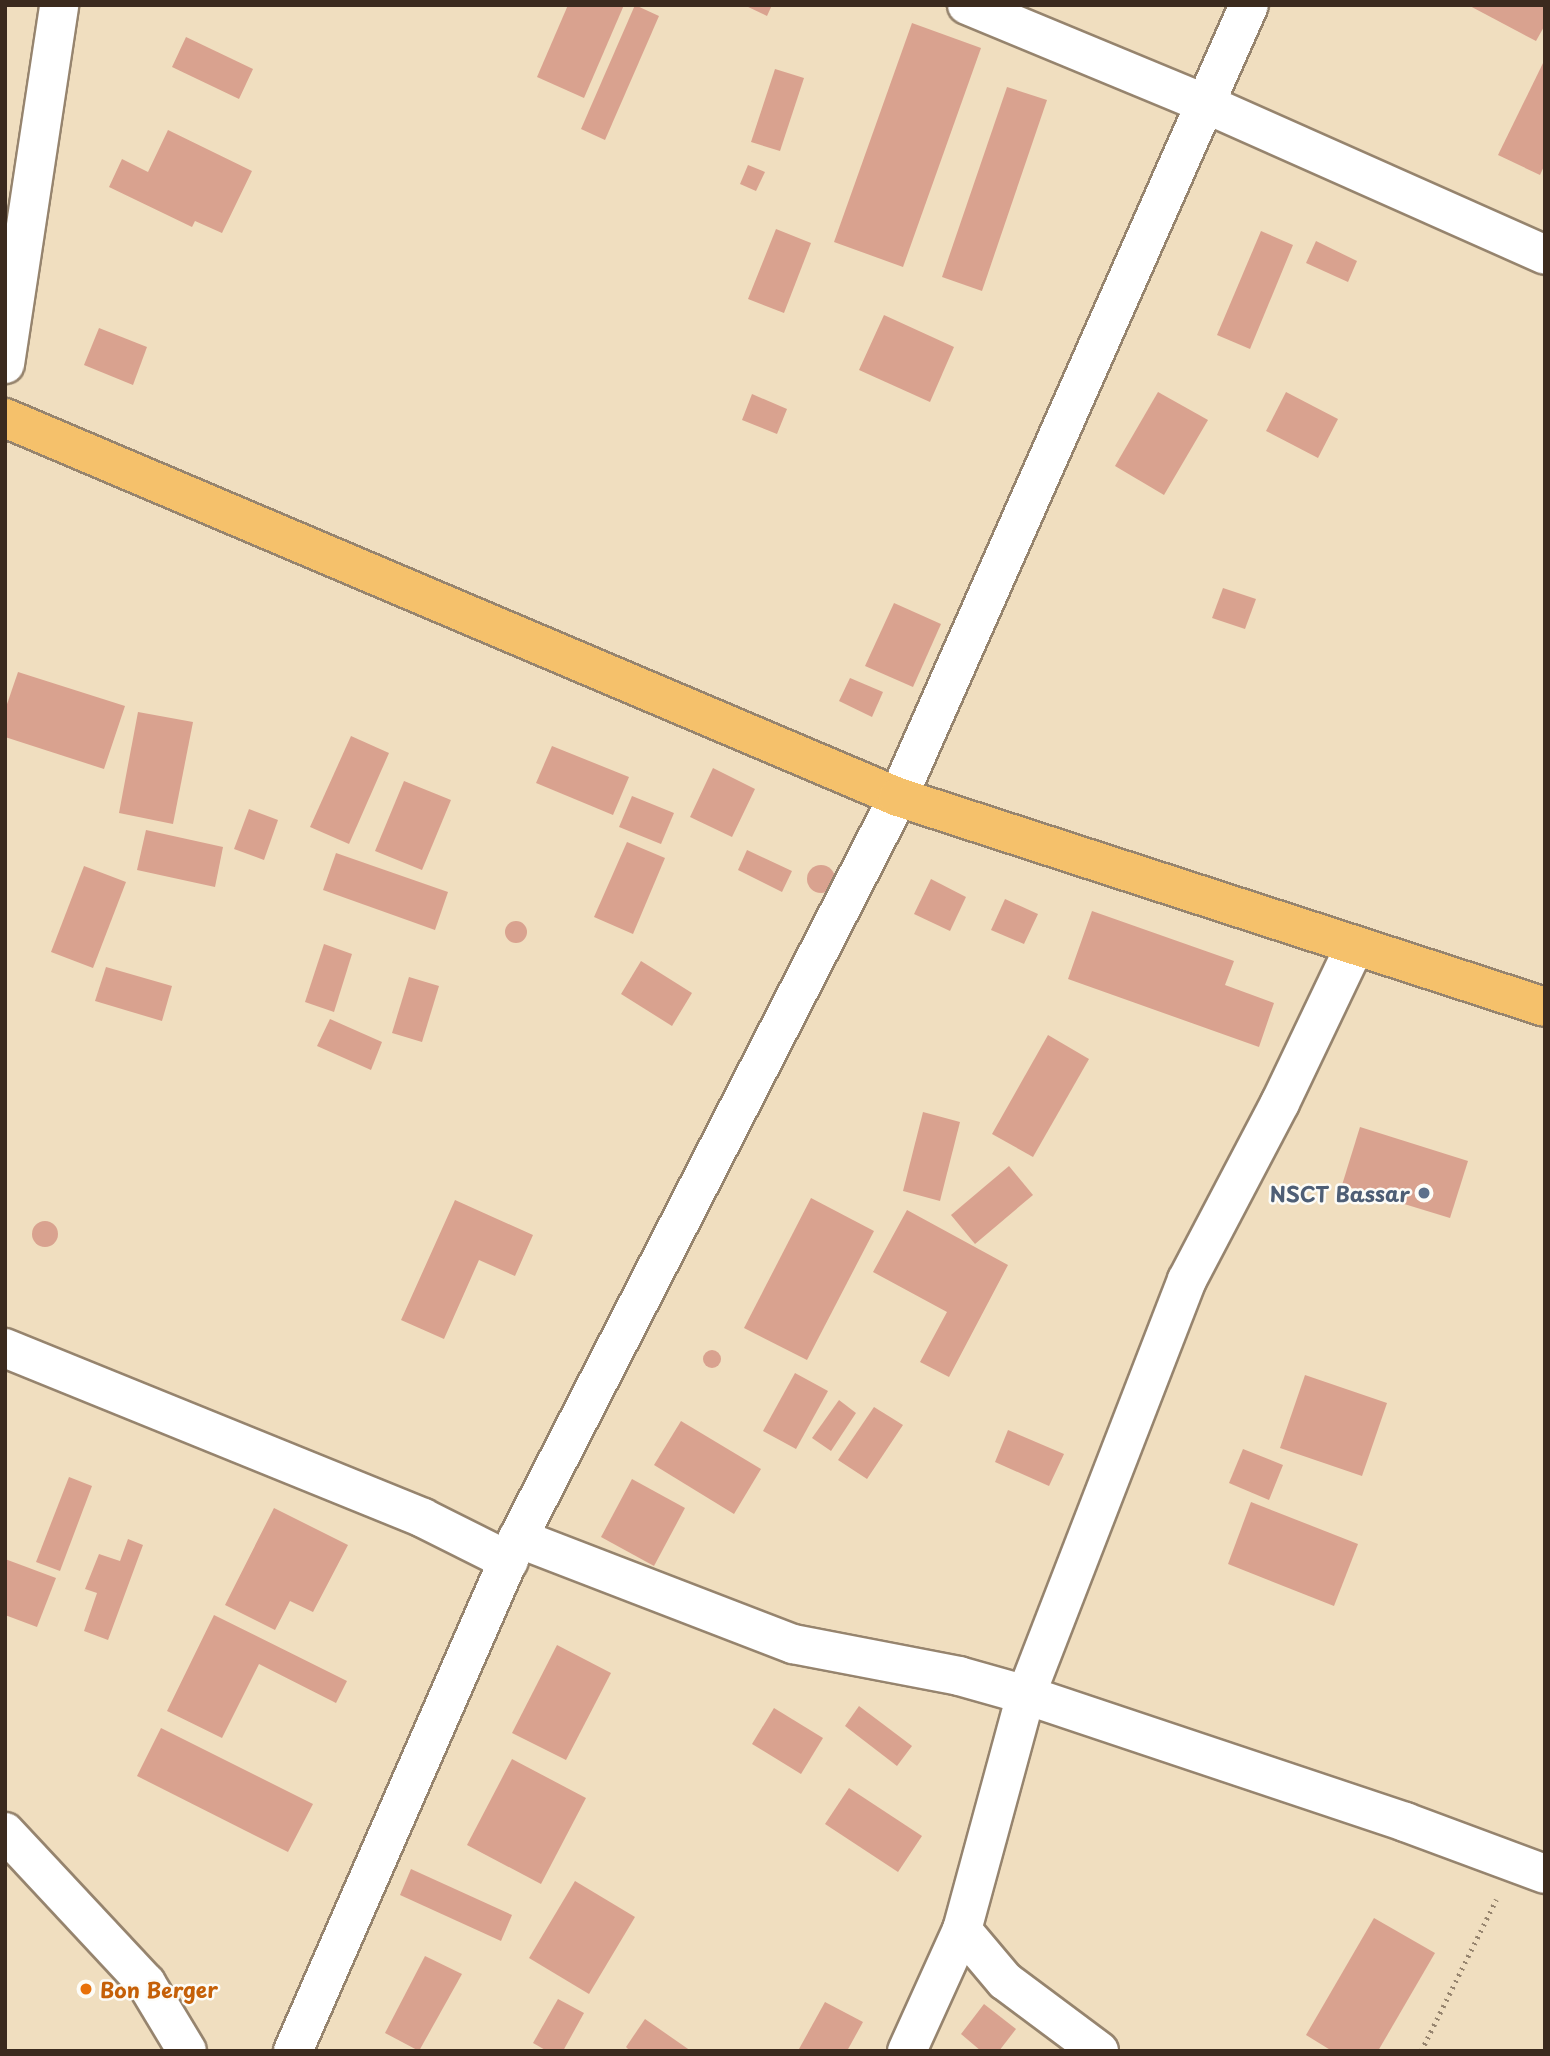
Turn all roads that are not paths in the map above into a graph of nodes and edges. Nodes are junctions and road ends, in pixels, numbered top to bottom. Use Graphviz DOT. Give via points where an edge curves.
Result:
graph roads {
  1 [pos="59,5"];
  2 [pos="967,5"];
  3 [pos="1249,5"];
  4 [pos="1203,103"];
  5 [pos="1545,254"];
  6 [pos="5,363"];
  7 [pos="5,418"];
  8 [pos="898,797"];
  9 [pos="1354,948"];
  10 [pos="1545,1007"];
  11 [pos="5,1348"];
  12 [pos="514,1549"];
  13 [pos="1026,1695"];
  14 [pos="5,1832"];
  15 [pos="1535,1871"];
  16 [pos="962,1930"];
  17 [pos="187,2051"];
  18 [pos="293,2051"];
  19 [pos="907,2051"];
  20 [pos="1099,2051"];
  1 -- 6 [label="street"];
  2 -- 4 [label="street"];
  3 -- 4 [label="street"];
  4 -- 5 [label="street"];
  4 -- 8 [label="street"];
  7 -- 8 [label="main road"];
  8 -- 9 [label="main road"];
  8 -- 12 [label="street"];
  9 -- 10 [label="main road"];
  9 -- 13 [label="street" via="1280,1103 1187,1280"];
  11 -- 12 [label="street" via="423,1518"];
  12 -- 13 [label="street" via="793,1644 958,1676"];
  12 -- 18 [label="street"];
  13 -- 15 [label="street" via="1405,1822"];
  13 -- 16 [label="street"];
  14 -- 17 [label="street" via="146,1983"];
  16 -- 19 [label="street"];
  16 -- 20 [label="street" via="1005,1981"];
}
